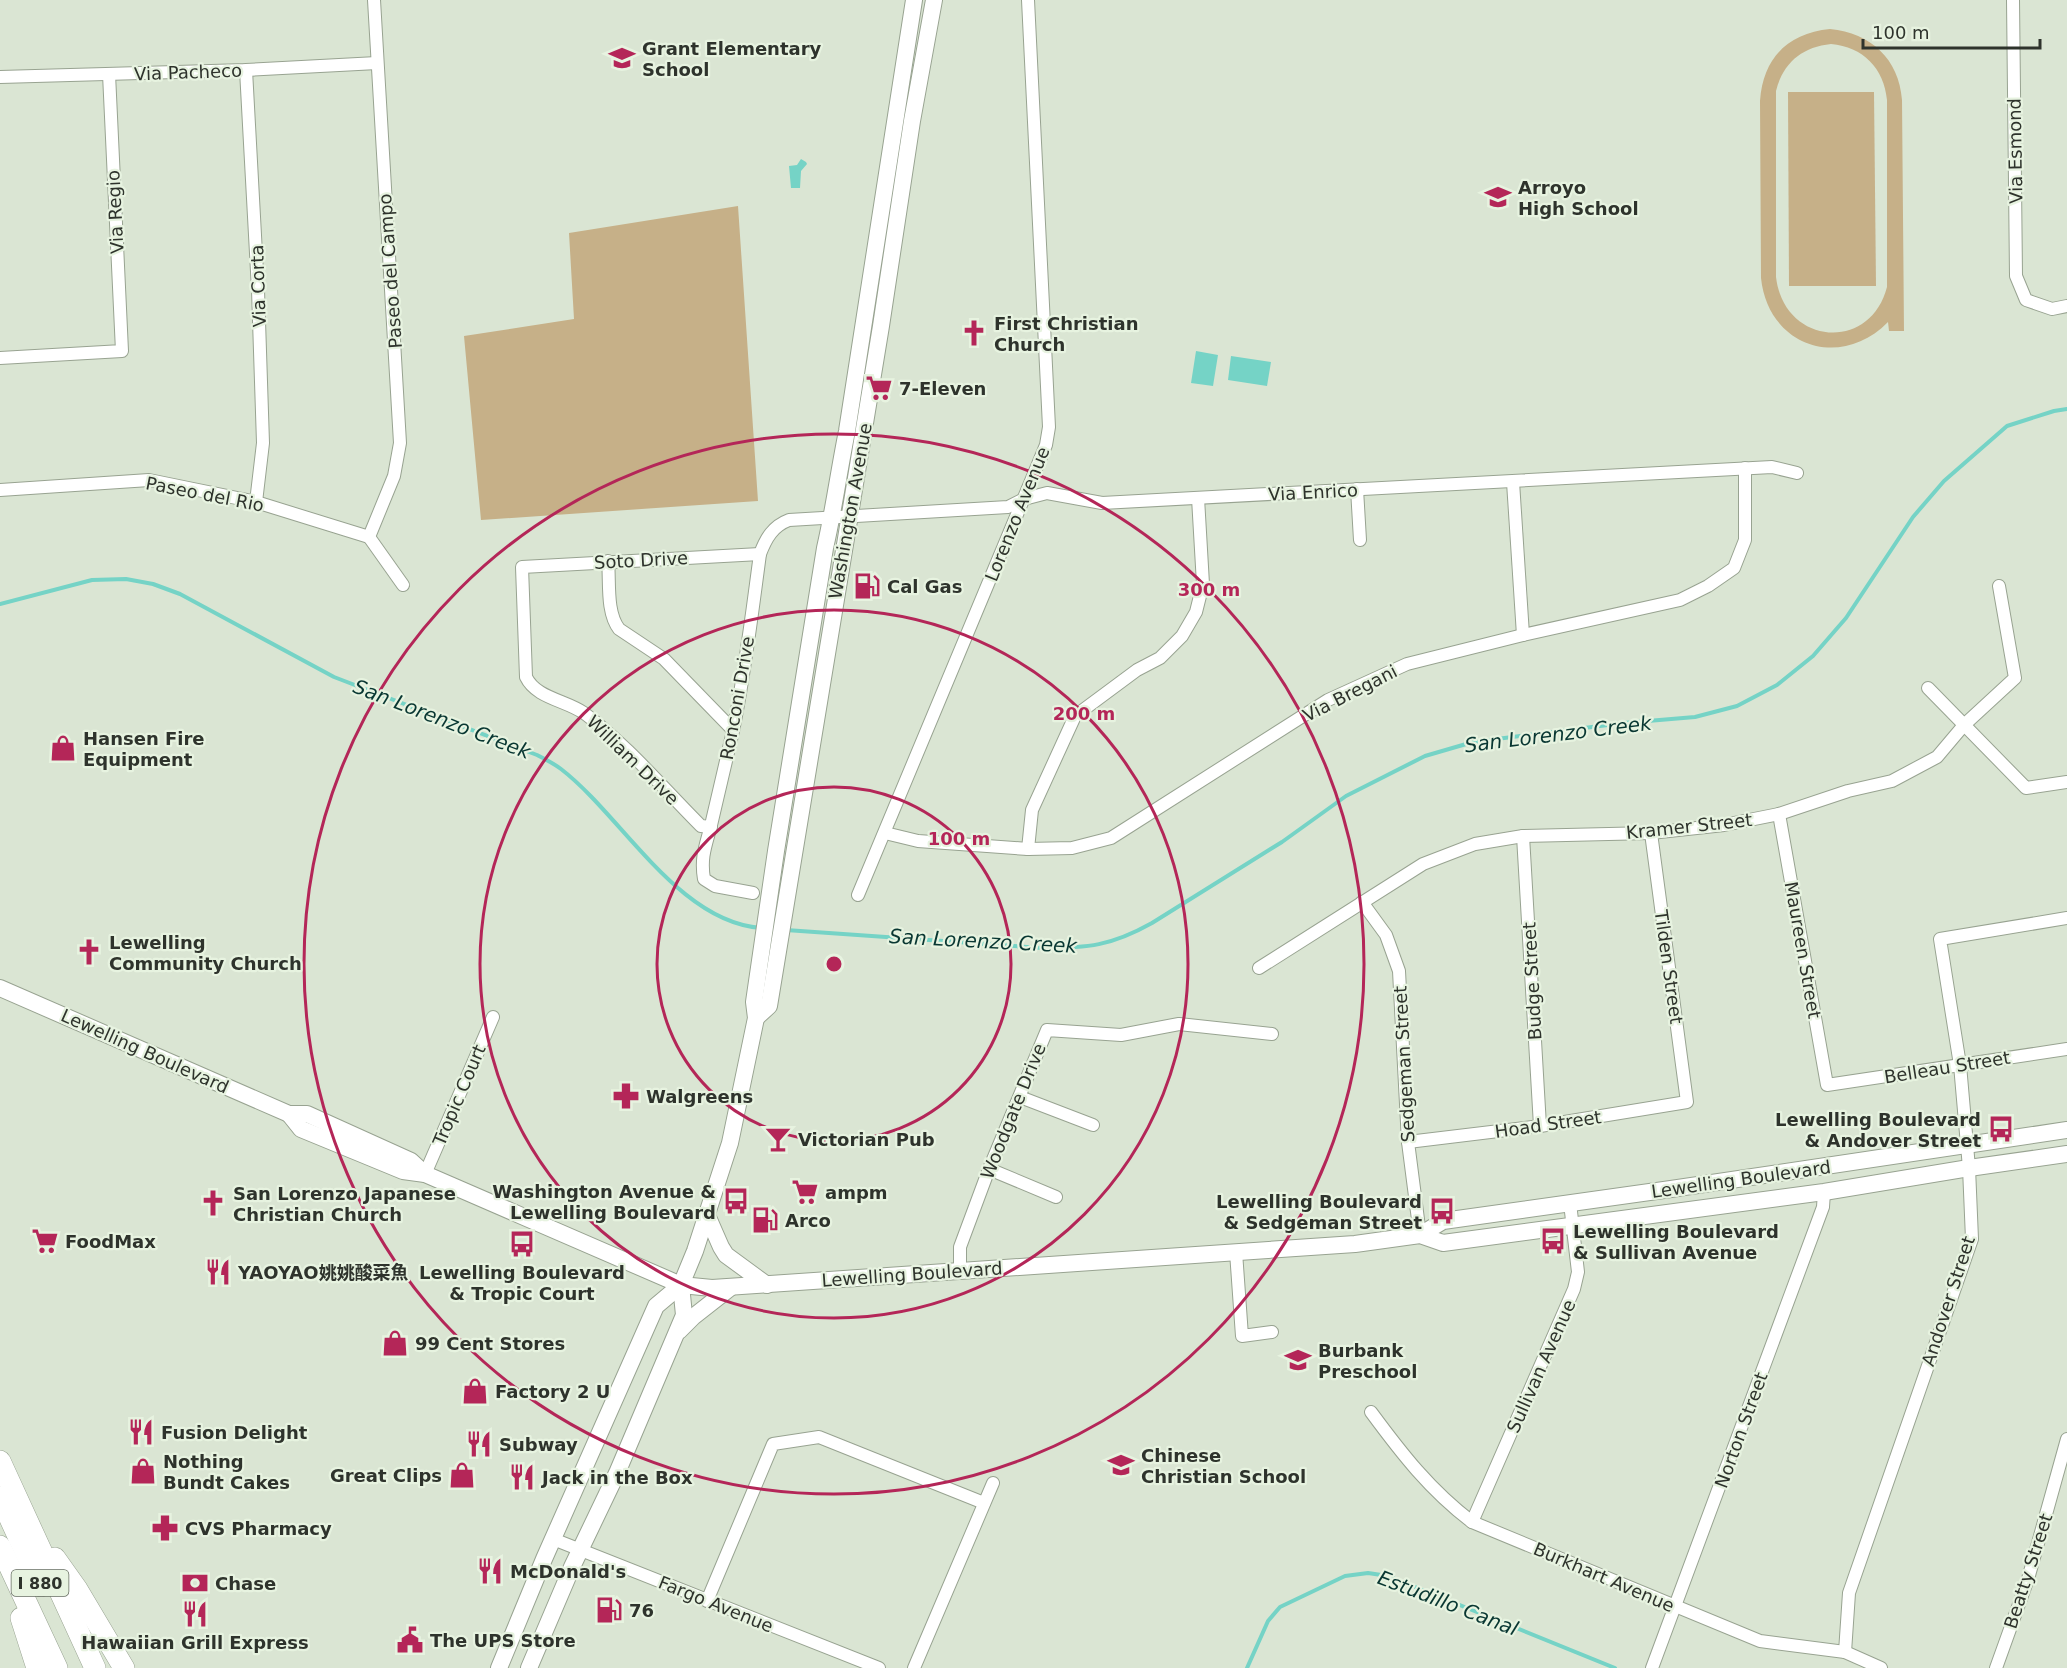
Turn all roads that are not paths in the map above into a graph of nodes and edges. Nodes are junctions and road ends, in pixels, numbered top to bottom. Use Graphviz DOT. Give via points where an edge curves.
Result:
graph roads {
  1 [pos="374,0"];
  2 [pos="914,0"];
  3 [pos="934,0"];
  4 [pos="1028,0"];
  5 [pos="2013,0"];
  6 [pos="377,63"];
  7 [pos="246,70"];
  8 [pos="108,74"];
  9 [pos="0,77"];
  10 [pos="2067,306"];
  11 [pos="0,358"];
  12 [pos="1745,468"];
  13 [pos="1797,473"];
  14 [pos="1514,482"];
  15 [pos="1358,489"];
  16 [pos="0,490"];
  17 [pos="1198,498"];
  18 [pos="1024,499"];
  19 [pos="256,502"];
  20 [pos="832,516"];
  21 [pos="850,516"];
  22 [pos="369,537"];
  23 [pos="1360,540"];
  24 [pos="760,554"];
  25 [pos="608,561"];
  26 [pos="522,567"];
  27 [pos="403,585"];
  28 [pos="1999,585"];
  29 [pos="1523,635"];
  30 [pos="1928,688"];
  31 [pos="1964,725"];
  32 [pos="733,730"];
  33 [pos="2067,782"];
  34 [pos="1779,814"];
  35 [pos="711,827"];
  36 [pos="885,832"];
  37 [pos="1651,833"];
  38 [pos="1523,836"];
  39 [pos="1028,849"];
  40 [pos="753,893"];
  41 [pos="858,895"];
  42 [pos="1362,902"];
  43 [pos="777,911"];
  44 [pos="2067,918"];
  45 [pos="1259,968"];
  46 [pos="0,988"];
  47 [pos="493,1017"];
  48 [pos="1272,1034"];
  49 [pos="2067,1049"];
  50 [pos="1960,1065"];
  51 [pos="1827,1085"];
  52 [pos="1020,1097"];
  53 [pos="1687,1102"];
  54 [pos="1093,1125"];
  55 [pos="1540,1126"];
  56 [pos="2067,1130"];
  57 [pos="1408,1142"];
  58 [pos="1967,1144"];
  59 [pos="2067,1154"];
  60 [pos="1836,1165"];
  61 [pos="1969,1167"];
  62 [pos="989,1168"];
  63 [pos="425,1174"];
  64 [pos="1824,1192"];
  65 [pos="1056,1197"];
  66 [pos="1570,1203"];
  67 [pos="707,1215"];
  68 [pos="1574,1224"];
  69 [pos="1420,1235"];
  70 [pos="1236,1252"];
  71 [pos="960,1271"];
  72 [pos="681,1285"];
  73 [pos="767,1285"];
  74 [pos="730,1288"];
  75 [pos="1272,1332"];
  76 [pos="675,1336"];
  77 [pos="1371,1412"];
  78 [pos="2067,1438"];
  79 [pos="0,1461"];
  80 [pos="993,1484"];
  81 [pos="0,1497"];
  82 [pos="984,1503"];
  83 [pos="25,1516"];
  84 [pos="1472,1522"];
  85 [pos="553,1539"];
  86 [pos="0,1546"];
  87 [pos="581,1551"];
  88 [pos="0,1555"];
  89 [pos="706,1601"];
  90 [pos="1675,1607"];
  91 [pos="1845,1652"];
  92 [pos="38,1668"];
  93 [pos="57,1668"];
  94 [pos="80,1668"];
  95 [pos="95,1668"];
  96 [pos="124,1668"];
  97 [pos="499,1668"];
  98 [pos="529,1668"];
  99 [pos="879,1668"];
  100 [pos="914,1668"];
  101 [pos="1653,1668"];
  102 [pos="1881,1668"];
  103 [pos="1996,1668"];
  1 -- 6 [label="street, Paseo del Campo"];
  2 -- 20 [label="main road, Washington Avenue"];
  3 -- 21 [label="main road, Washington Avenue"];
  4 -- 18 [label="street, Lorenzo Avenue" via="1048,427 1046,446"];
  5 -- 10 [label="street, Via Esmond" via="2016,276 2026,300 2052,309"];
  6 -- 7 [label="street, Via Pacheco"];
  6 -- 22 [label="street, Paseo del Campo" via="400,443 394,476"];
  7 -- 8 [label="street, Via Pacheco"];
  7 -- 19 [label="street, Via Corta" via="263,442"];
  8 -- 9 [label="street, Via Pacheco"];
  8 -- 11 [label="street, Via Regio" via="122,351"];
  12 -- 13 [label="street, Via Enrico" via="1772,467"];
  12 -- 14 [label="street, Via Enrico"];
  12 -- 29 [label="street, Via Bregani" via="1745,540 1734,568 1680,600"];
  14 -- 15 [label="street, Via Enrico"];
  14 -- 29 [label="street"];
  15 -- 17 [label="street, Via Enrico"];
  15 -- 23 [label="street"];
  16 -- 19 [label="street, Paseo del Rio" via="149,480"];
  17 -- 18 [label="street, Via Enrico" via="1102,503 1047,494"];
  17 -- 39 [label="street" via="1203,584 1196,612 1182,636 1160,658 1137,670 1075,716 1032,810"];
  18 -- 21 [label="street, Via Enrico" via="1008,507"];
  18 -- 36 [label="street, Lorenzo Avenue"];
  19 -- 22 [label="street, Paseo del Rio"];
  20 -- 21 [label="street, Via Enrico"];
  20 -- 24 [label="street, Ronconi Drive" via="777,525"];
  20 -- 43 [label="main road, Washington Avenue" via="776,851"];
  21 -- 43 [label="main road, Washington Avenue"];
  22 -- 27 [label="street"];
  24 -- 25 [label="street, Soto Drive"];
  24 -- 32 [label="street, Ronconi Drive"];
  25 -- 26 [label="street, Soto Drive"];
  25 -- 32 [label="street" via="612,613 619,629 664,659"];
  26 -- 35 [label="street, William Drive" via="526,677 530,685 600,725 701,826"];
  28 -- 31 [label="street, Kramer Street" via="2015,678"];
  29 -- 39 [label="street, Via Bregani" via="1407,664 1328,700 1111,838 1072,848"];
  30 -- 31 [label="street"];
  31 -- 33 [label="street" via="2026,788"];
  31 -- 34 [label="street, Kramer Street" via="1937,757 1892,781"];
  32 -- 35 [label="street, Ronconi Drive"];
  34 -- 37 [label="street, Kramer Street"];
  34 -- 51 [label="street, Maureen Street"];
  35 -- 40 [label="street, Ronconi Drive" via="704,848 704,879 715,886"];
  36 -- 39 [label="street, Via Bregani" via="918,841"];
  36 -- 41 [label="street, Lorenzo Avenue"];
  37 -- 38 [label="street, Kramer Street"];
  37 -- 53 [label="street, Tilden Street"];
  38 -- 42 [label="street, Kramer Street" via="1475,844 1423,864"];
  38 -- 55 [label="street, Budge Street"];
  42 -- 45 [label="street, Kramer Street"];
  42 -- 57 [label="street, Sedgeman Street" via="1386,935 1399,971"];
  43 -- 67 [label="main road, Washington Avenue" via="770,950 769,1006 756,1017 730,1143"];
  44 -- 50 [label="street, Andover Street" via="1940,939"];
  46 -- 63 [label="main road, Lewelling Boulevard" via="289,1114 308,1114 411,1161"];
  47 -- 63 [label="street, Tropic Court"];
  48 -- 52 [label="street, Woodgate Drive" via="1179,1024 1121,1035 1047,1030"];
  49 -- 50 [label="street, Belleau Street"];
  50 -- 51 [label="street, Belleau Street"];
  50 -- 58 [label="street, Andover Street"];
  52 -- 54 [label="street"];
  52 -- 62 [label="street, Woodgate Drive"];
  53 -- 55 [label="street, Hoad Street"];
  55 -- 57 [label="street, Hoad Street"];
  56 -- 58 [label="main road, Lewelling Boulevard"];
  57 -- 69 [label="street, Sedgeman Street"];
  58 -- 60 [label="main road, Lewelling Boulevard"];
  58 -- 61 [label="street, Andover Street"];
  59 -- 61 [label="main road, Lewelling Boulevard"];
  60 -- 64 [label="main road"];
  60 -- 66 [label="main road, Lewelling Boulevard"];
  61 -- 64 [label="main road, Lewelling Boulevard"];
  61 -- 91 [label="street, Andover Street" via="1972,1239 1849,1593"];
  62 -- 65 [label="street"];
  62 -- 71 [label="street, Woodgate Drive" via="960,1247"];
  63 -- 72 [label="main road, Lewelling Boulevard"];
  64 -- 68 [label="main road, Lewelling Boulevard"];
  64 -- 90 [label="street, Norton Street" via="1823,1207"];
  66 -- 68 [label="street, Sullivan Avenue"];
  66 -- 69 [label="main road, Lewelling Boulevard" via="1440,1221"];
  67 -- 72 [label="main road, Washington Avenue"];
  67 -- 73 [label="main road" via="726,1255"];
  68 -- 69 [label="main road, Lewelling Boulevard" via="1443,1243"];
  68 -- 84 [label="street, Sullivan Avenue" via="1578,1272 1574,1289"];
  69 -- 70 [label="main road, Lewelling Boulevard"];
  70 -- 71 [label="main road, Lewelling Boulevard"];
  70 -- 75 [label="street" via="1242,1336"];
  71 -- 73 [label="main road, Lewelling Boulevard"];
  72 -- 74 [label="main road, Lewelling Boulevard"];
  72 -- 76 [label="main road, Washington Avenue" via="684,1315"];
  72 -- 85 [label="main road, Washington Avenue" via="656,1306"];
  73 -- 74 [label="main road, Lewelling Boulevard"];
  74 -- 76 [label="main road"];
  76 -- 87 [label="main road, Washington Avenue"];
  77 -- 84 [label="street, Burkhart Avenue" via="1406,1460 1446,1502"];
  78 -- 103 [label="street, Beatty Street" via="2028,1580"];
  79 -- 83 [label="highway, I 880"];
  80 -- 82 [label="street"];
  81 -- 94 [label="highway, I 880"];
  82 -- 89 [label="street" via="819,1437 773,1444"];
  82 -- 100 [label="street"];
  83 -- 95 [label="highway, I 880"];
  83 -- 96 [label="highway" via="70,1579"];
  84 -- 90 [label="street, Burkhart Avenue"];
  85 -- 87 [label="street, Fargo Avenue"];
  85 -- 97 [label="main road, Washington Avenue"];
  86 -- 93 [label="highway, I 880"];
  87 -- 89 [label="street, Fargo Avenue"];
  87 -- 98 [label="main road, Washington Avenue"];
  88 -- 92 [label="highway"];
  89 -- 99 [label="street, Fargo Avenue"];
  90 -- 91 [label="street, Burkhart Avenue" via="1760,1641"];
  90 -- 101 [label="street, Norton Street"];
  91 -- 102 [label="street, Burkhart Avenue"];
}
